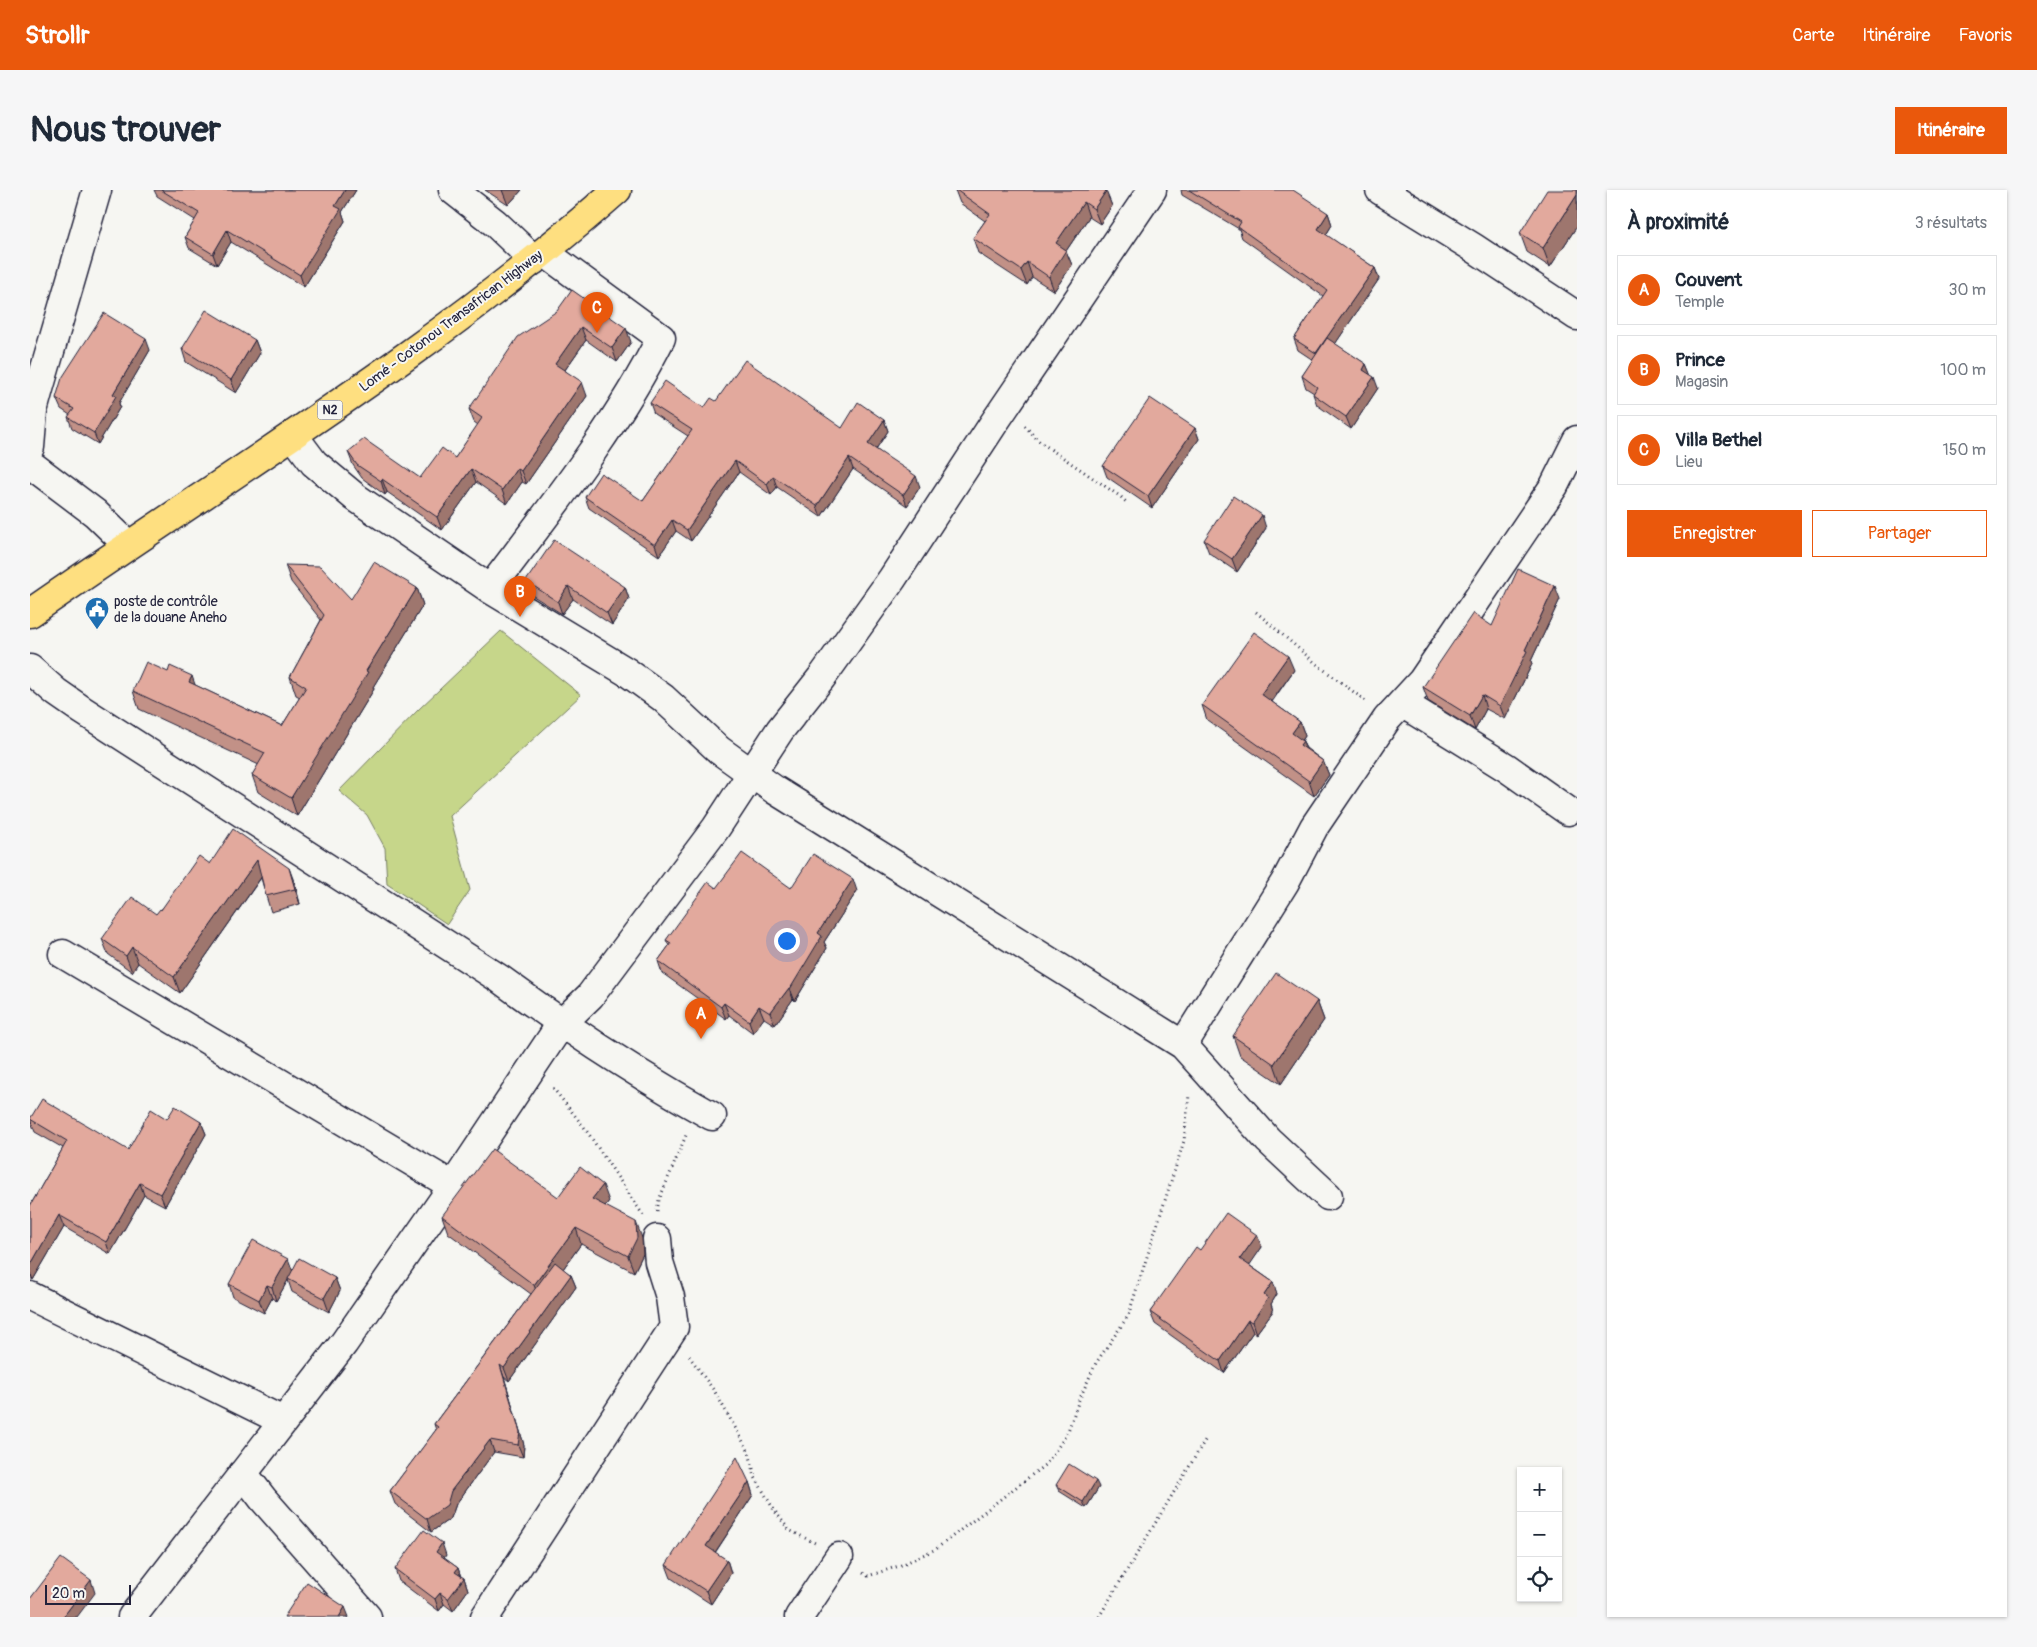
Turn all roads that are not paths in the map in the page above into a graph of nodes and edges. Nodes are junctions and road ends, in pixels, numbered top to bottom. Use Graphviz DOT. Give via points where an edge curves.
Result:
graph roads {
  1 [pos="97,190"];
  2 [pos="453,190"];
  3 [pos="617,190"];
  4 [pos="1152,190"];
  5 [pos="1380,190"];
  6 [pos="539,256"];
  7 [pos="1577,316"];
  8 [pos="293,435"];
  9 [pos="1577,440"];
  10 [pos="30,447"];
  11 [pos="30,464"];
  12 [pos="128,545"];
  13 [pos="490,589"];
  14 [pos="30,613"];
  15 [pos="30,669"];
  16 [pos="1394,711"];
  17 [pos="752,773"];
  18 [pos="1568,811"];
  19 [pos="63,954"];
  20 [pos="561,1024"];
  21 [pos="1191,1053"];
  22 [pos="703,1111"];
  23 [pos="453,1186"];
  24 [pos="1328,1196"];
  25 [pos="657,1239"];
  26 [pos="30,1296"];
  27 [pos="283,1421"];
  28 [pos="243,1473"];
  29 [pos="839,1557"];
  30 [pos="132,1617"];
  31 [pos="367,1617"];
  32 [pos="485,1617"];
  33 [pos="799,1617"];
  1 -- 10 [label="street" via="38,389"];
  2 -- 6 [label="street"];
  3 -- 6 [label="highway, Lomé - Cotonou Transafrican Highway / N2"];
  4 -- 17 [label="street" via="892,579"];
  5 -- 7 [label="street"];
  6 -- 8 [label="highway, Lomé - Cotonou Transafrican Highway / N2" via="452,323"];
  6 -- 13 [label="street" via="662,338 627,402 569,486"];
  8 -- 12 [label="highway, Lomé - Cotonou Transafrican Highway / N2"];
  8 -- 13 [label="street" via="314,463 335,483"];
  9 -- 16 [label="street" via="1554,486 1422,680"];
  11 -- 12 [label="street" via="95,513"];
  12 -- 14 [label="highway, Lomé - Cotonou Transafrican Highway / N2"];
  13 -- 17 [label="street" via="627,672 663,698 719,750"];
  15 -- 20 [label="street" via="82,710 500,979"];
  16 -- 18 [label="street" via="1507,768"];
  16 -- 21 [label="street" via="1314,827"];
  17 -- 20 [label="street" via="627,949 590,996"];
  17 -- 21 [label="street" via="774,790"];
  19 -- 23 [label="street"];
  20 -- 22 [label="street" via="654,1084"];
  20 -- 23 [label="street"];
  21 -- 24 [label="street" via="1268,1140"];
  23 -- 27 [label="street" via="344,1343"];
  25 -- 32 [label="street" via="658,1262 670,1297 674,1327"];
  26 -- 27 [label="street"];
  27 -- 28 [label="street"];
  28 -- 30 [label="street"];
  28 -- 31 [label="street"];
  29 -- 33 [label="street"];
}
